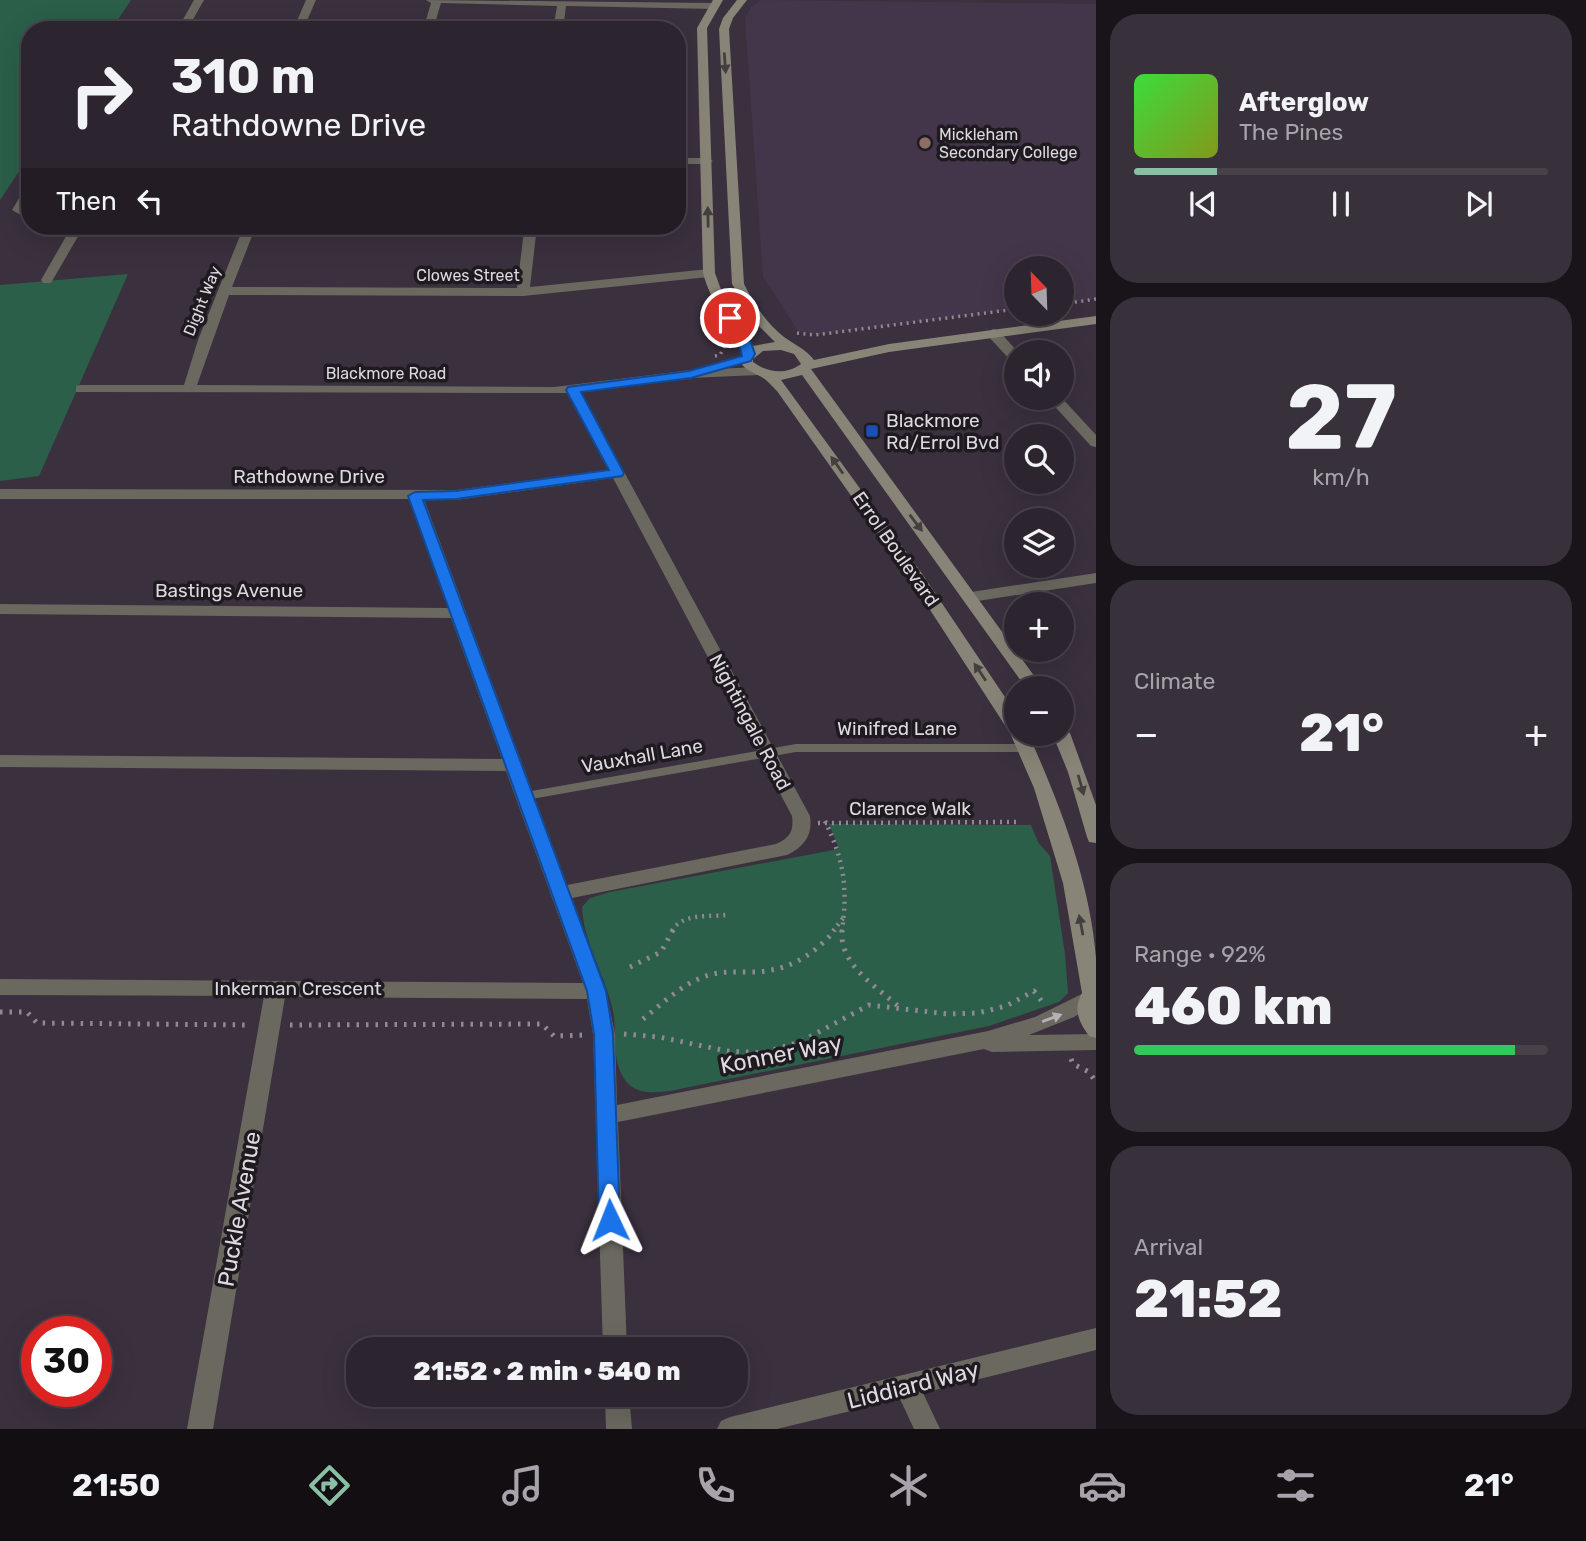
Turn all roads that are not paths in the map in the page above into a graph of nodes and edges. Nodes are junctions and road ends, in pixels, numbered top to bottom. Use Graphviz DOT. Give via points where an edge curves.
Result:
graph roads {
  1 [pos="199,0"];
  2 [pos="311,0"];
  3 [pos="431,0"];
  4 [pos="437,0"];
  5 [pos="474,0"];
  6 [pos="742,0"];
  7 [pos="562,3"];
  8 [pos="716,3"];
  9 [pos="187,21"];
  10 [pos="302,21"];
  11 [pos="431,21"];
  12 [pos="559,21"];
  13 [pos="686,161"];
  14 [pos="707,161"];
  15 [pos="73,235"];
  16 [pos="247,235"];
  17 [pos="529,235"];
  18 [pos="709,273"];
  19 [pos="47,280"];
  20 [pos="226,291"];
  21 [pos="523,292"];
  22 [pos="1096,320"];
  23 [pos="993,334"];
  24 [pos="1004,345"];
  25 [pos="889,348"];
  26 [pos="795,349"];
  27 [pos="746,350"];
  28 [pos="806,367"];
  29 [pos="763,373"];
  30 [pos="691,374"];
  31 [pos="81,389"];
  32 [pos="189,390"];
  33 [pos="573,390"];
  34 [pos="1065,410"];
  35 [pos="1096,443"];
  36 [pos="617,473"];
  37 [pos="0,494"];
  38 [pos="415,496"];
  39 [pos="1096,578"];
  40 [pos="971,597"];
  41 [pos="0,609"];
  42 [pos="459,613"];
  43 [pos="1027,676"];
  44 [pos="1004,711"];
  45 [pos="1004,738"];
  46 [pos="1024,746"];
  47 [pos="1066,746"];
  48 [pos="766,753"];
  49 [pos="0,761"];
  50 [pos="513,765"];
  51 [pos="526,796"];
  52 [pos="1096,837"];
  53 [pos="561,893"];
  54 [pos="276,988"];
  55 [pos="596,991"];
  56 [pos="2,992"];
  57 [pos="1092,994"];
  58 [pos="1096,1030"];
  59 [pos="1096,1042"];
  60 [pos="967,1045"];
  61 [pos="605,1116"];
  62 [pos="614,1337"];
  63 [pos="1096,1339"];
  64 [pos="907,1387"];
  65 [pos="618,1407"];
  66 [pos="200,1429"];
  67 [pos="619,1429"];
  68 [pos="730,1429"];
  69 [pos="927,1429"];
  1 -- 9 [label="street"];
  2 -- 10 [label="street"];
  3 -- 4 [label="street"];
  4 -- 5 [label="street"];
  4 -- 11 [label="street"];
  5 -- 7 [label="street"];
  6 -- 26 [label="street, one-way" via="724,29 736,271 744,298 774,335"];
  7 -- 8 [label="street"];
  7 -- 12 [label="street"];
  8 -- 14 [label="street" via="702,29"];
  13 -- 14 [label="street"];
  18 -- 14 [label="street, one-way"];
  15 -- 19 [label="street"];
  16 -- 20 [label="street, Dight Way"];
  17 -- 21 [label="street"];
  18 -- 21 [label="street, Clowes Street"];
  18 -- 27 [label="street" via="716,296"];
  20 -- 21 [label="street, Clowes Street"];
  20 -- 32 [label="street, Dight Way"];
  22 -- 23 [label="street"];
  23 -- 24 [label="street"];
  23 -- 25 [label="street"];
  25 -- 26 [label="street"];
  25 -- 28 [label="street"];
  26 -- 27 [label="street" via="771,345"];
  26 -- 28 [label="street, Errol Boulevard" via="805,355"];
  27 -- 29 [label="street, Errol Boulevard" via="751,367"];
  27 -- 30 [label="street, Blackmore Road"];
  28 -- 29 [label="street" via="787,375"];
  28 -- 40 [label="street, Errol Boulevard, one-way"];
  29 -- 30 [label="street, Blackmore Road"];
  44 -- 29 [label="street, Errol Boulevard, one-way" via="917,578 782,388"];
  30 -- 33 [label="street, Blackmore Road"];
  31 -- 32 [label="street, Blackmore Road"];
  32 -- 33 [label="street, Blackmore Road"];
  33 -- 36 [label="street, Nightingale Road"];
  34 -- 35 [label="street"];
  36 -- 38 [label="street, Rathdowne Drive" via="456,495"];
  36 -- 48 [label="street, Nightingale Road"];
  37 -- 38 [label="street, Rathdowne Drive"];
  38 -- 42 [label="street"];
  39 -- 40 [label="street"];
  40 -- 43 [label="street, Errol Boulevard"];
  41 -- 42 [label="street, Bastings Avenue"];
  42 -- 50 [label="street"];
  45 -- 48 [label="lane, Winifred Lane"];
  57 -- 46 [label="street, Errol Boulevard, one-way" via="1073,883"];
  47 -- 52 [label="street, one-way"];
  48 -- 51 [label="lane, Vauxhall Lane"];
  48 -- 53 [label="street, Nightingale Road" via="801,816 801,836 794,845"];
  49 -- 50 [label="street"];
  50 -- 51 [label="street"];
  51 -- 53 [label="street"];
  53 -- 55 [label="street"];
  54 -- 55 [label="street, Inkerman Crescent"];
  54 -- 56 [label="street, Inkerman Crescent"];
  54 -- 66 [label="street, Puckle Avenue"];
  55 -- 61 [label="street" via="604,1034"];
  57 -- 58 [label="street, Errol Boulevard" via="1088,1018"];
  60 -- 57 [label="street, Konner Way, one-way" via="1055,1017"];
  59 -- 60 [label="street, Konner Way"];
  60 -- 61 [label="street, Konner Way"];
  61 -- 62 [label="street"];
  63 -- 64 [label="street, Liddiard Way"];
  64 -- 68 [label="street, Liddiard Way"];
  64 -- 69 [label="street"];
  65 -- 67 [label="street"];
}
